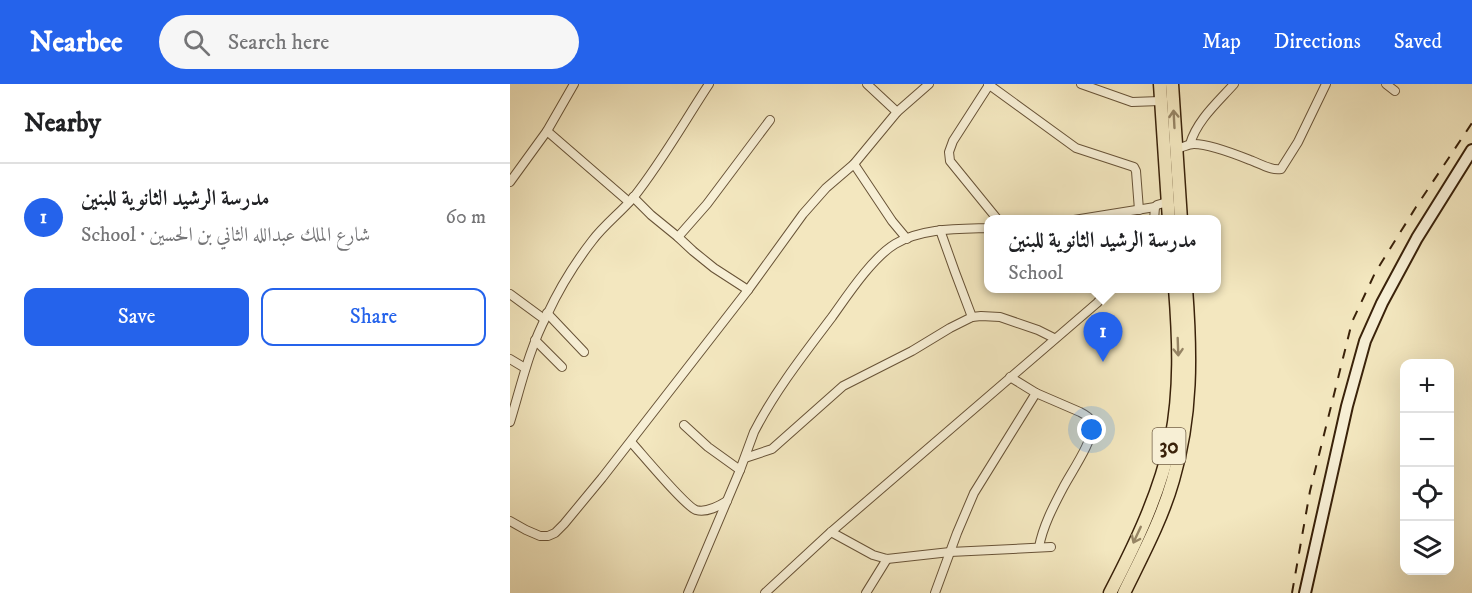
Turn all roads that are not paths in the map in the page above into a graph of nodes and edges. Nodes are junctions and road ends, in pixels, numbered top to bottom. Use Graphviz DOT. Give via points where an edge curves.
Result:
graph roads {
  1 [pos="574,84"];
  2 [pos="709,84"];
  3 [pos="867,84"];
  4 [pos="928,84"];
  5 [pos="1081,84"];
  6 [pos="1160,84"];
  7 [pos="1172,84"];
  8 [pos="1234,84"];
  9 [pos="1326,84"];
  10 [pos="1386,84"];
  11 [pos="988,85"];
  12 [pos="1395,91"];
  13 [pos="1160,101"];
  14 [pos="897,112"];
  15 [pos="770,120"];
  16 [pos="547,131"];
  17 [pos="1190,144"];
  18 [pos="1175,149"];
  19 [pos="1472,150"];
  20 [pos="854,164"];
  21 [pos="510,182"];
  22 [pos="631,200"];
  23 [pos="1167,202"];
  24 [pos="1155,207"];
  25 [pos="1139,210"];
  26 [pos="995,215"];
  27 [pos="1103,215"];
  28 [pos="1154,215"];
  29 [pos="1169,215"];
  30 [pos="1181,215"];
  31 [pos="984,228"];
  32 [pos="940,230"];
  33 [pos="678,237"];
  34 [pos="907,238"];
  35 [pos="748,290"];
  36 [pos="1107,293"];
  37 [pos="1175,293"];
  38 [pos="1186,293"];
  39 [pos="510,294"];
  40 [pos="546,316"];
  41 [pos="972,318"];
  42 [pos="1054,338"];
  43 [pos="535,340"];
  44 [pos="584,352"];
  45 [pos="510,359"];
  46 [pos="562,367"];
  47 [pos="525,368"];
  48 [pos="1010,377"];
  49 [pos="1036,393"];
  50 [pos="510,422"];
  51 [pos="684,425"];
  52 [pos="630,442"];
  53 [pos="745,458"];
  54 [pos="741,470"];
  55 [pos="727,501"];
  56 [pos="510,521"];
  57 [pos="831,532"];
  58 [pos="1051,547"];
  59 [pos="1039,548"];
  60 [pos="950,552"];
  61 [pos="886,559"];
  62 [pos="1116,592"];
  63 [pos="688,593"];
  64 [pos="765,593"];
  65 [pos="866,593"];
  66 [pos="935,593"];
  67 [pos="1305,593"];
  1 -- 16 [label="street"];
  2 -- 22 [label="street"];
  3 -- 14 [label="street"];
  4 -- 14 [label="street"];
  5 -- 13 [label="street" via="1132,102"];
  6 -- 13 [label="main road"];
  18 -- 7 [label="main road, one-way"];
  8 -- 17 [label="street" via="1204,118"];
  9 -- 17 [label="street" via="1281,169 1205,145"];
  10 -- 12 [label="street"];
  11 -- 25 [label="street" via="1076,148 1134,167"];
  11 -- 26 [label="street" via="949,152 950,161"];
  13 -- 23 [label="main road"];
  14 -- 20 [label="street"];
  15 -- 33 [label="street"];
  16 -- 21 [label="street"];
  16 -- 22 [label="street"];
  17 -- 18 [label="street"];
  18 -- 30 [label="main road"];
  19 -- 67 [label="street" via="1399,271 1365,341"];
  20 -- 34 [label="street"];
  20 -- 35 [label="street" via="803,214"];
  22 -- 33 [label="street"];
  22 -- 40 [label="street" via="593,239"];
  23 -- 24 [label="street"];
  23 -- 29 [label="main road"];
  24 -- 25 [label="street"];
  24 -- 28 [label="street"];
  25 -- 27 [label="street"];
  31 -- 32 [label="street"];
  32 -- 34 [label="street"];
  32 -- 41 [label="street"];
  33 -- 35 [label="street"];
  34 -- 53 [label="street" via="879,256 848,295 773,399 754,432"];
  35 -- 52 [label="street"];
  36 -- 42 [label="street"];
  37 -- 62 [label="main road, 30, one-way" via="1178,387 1171,439"];
  38 -- 62 [label="main road, 30" via="1190,368 1187,409 1173,480 1148,543"];
  39 -- 40 [label="street"];
  40 -- 43 [label="street"];
  40 -- 44 [label="street"];
  41 -- 42 [label="street" via="1000,317"];
  41 -- 53 [label="street" via="843,386 772,449"];
  42 -- 48 [label="street"];
  43 -- 46 [label="street"];
  43 -- 47 [label="street"];
  45 -- 47 [label="street"];
  47 -- 50 [label="street"];
  48 -- 49 [label="street"];
  48 -- 57 [label="street"];
  49 -- 59 [label="street" via="1087,416 1092,422 1083,453 1045,524"];
  49 -- 60 [label="street" via="974,493"];
  51 -- 54 [label="street"];
  52 -- 55 [label="street" via="695,509 708,510"];
  52 -- 56 [label="street" via="555,533 540,536"];
  53 -- 54 [label="street"];
  54 -- 55 [label="street"];
  55 -- 63 [label="street"];
  57 -- 61 [label="street"];
  57 -- 64 [label="street"];
  58 -- 59 [label="street"];
  59 -- 60 [label="street"];
  60 -- 61 [label="street"];
  60 -- 66 [label="street"];
  61 -- 65 [label="street"];
}
